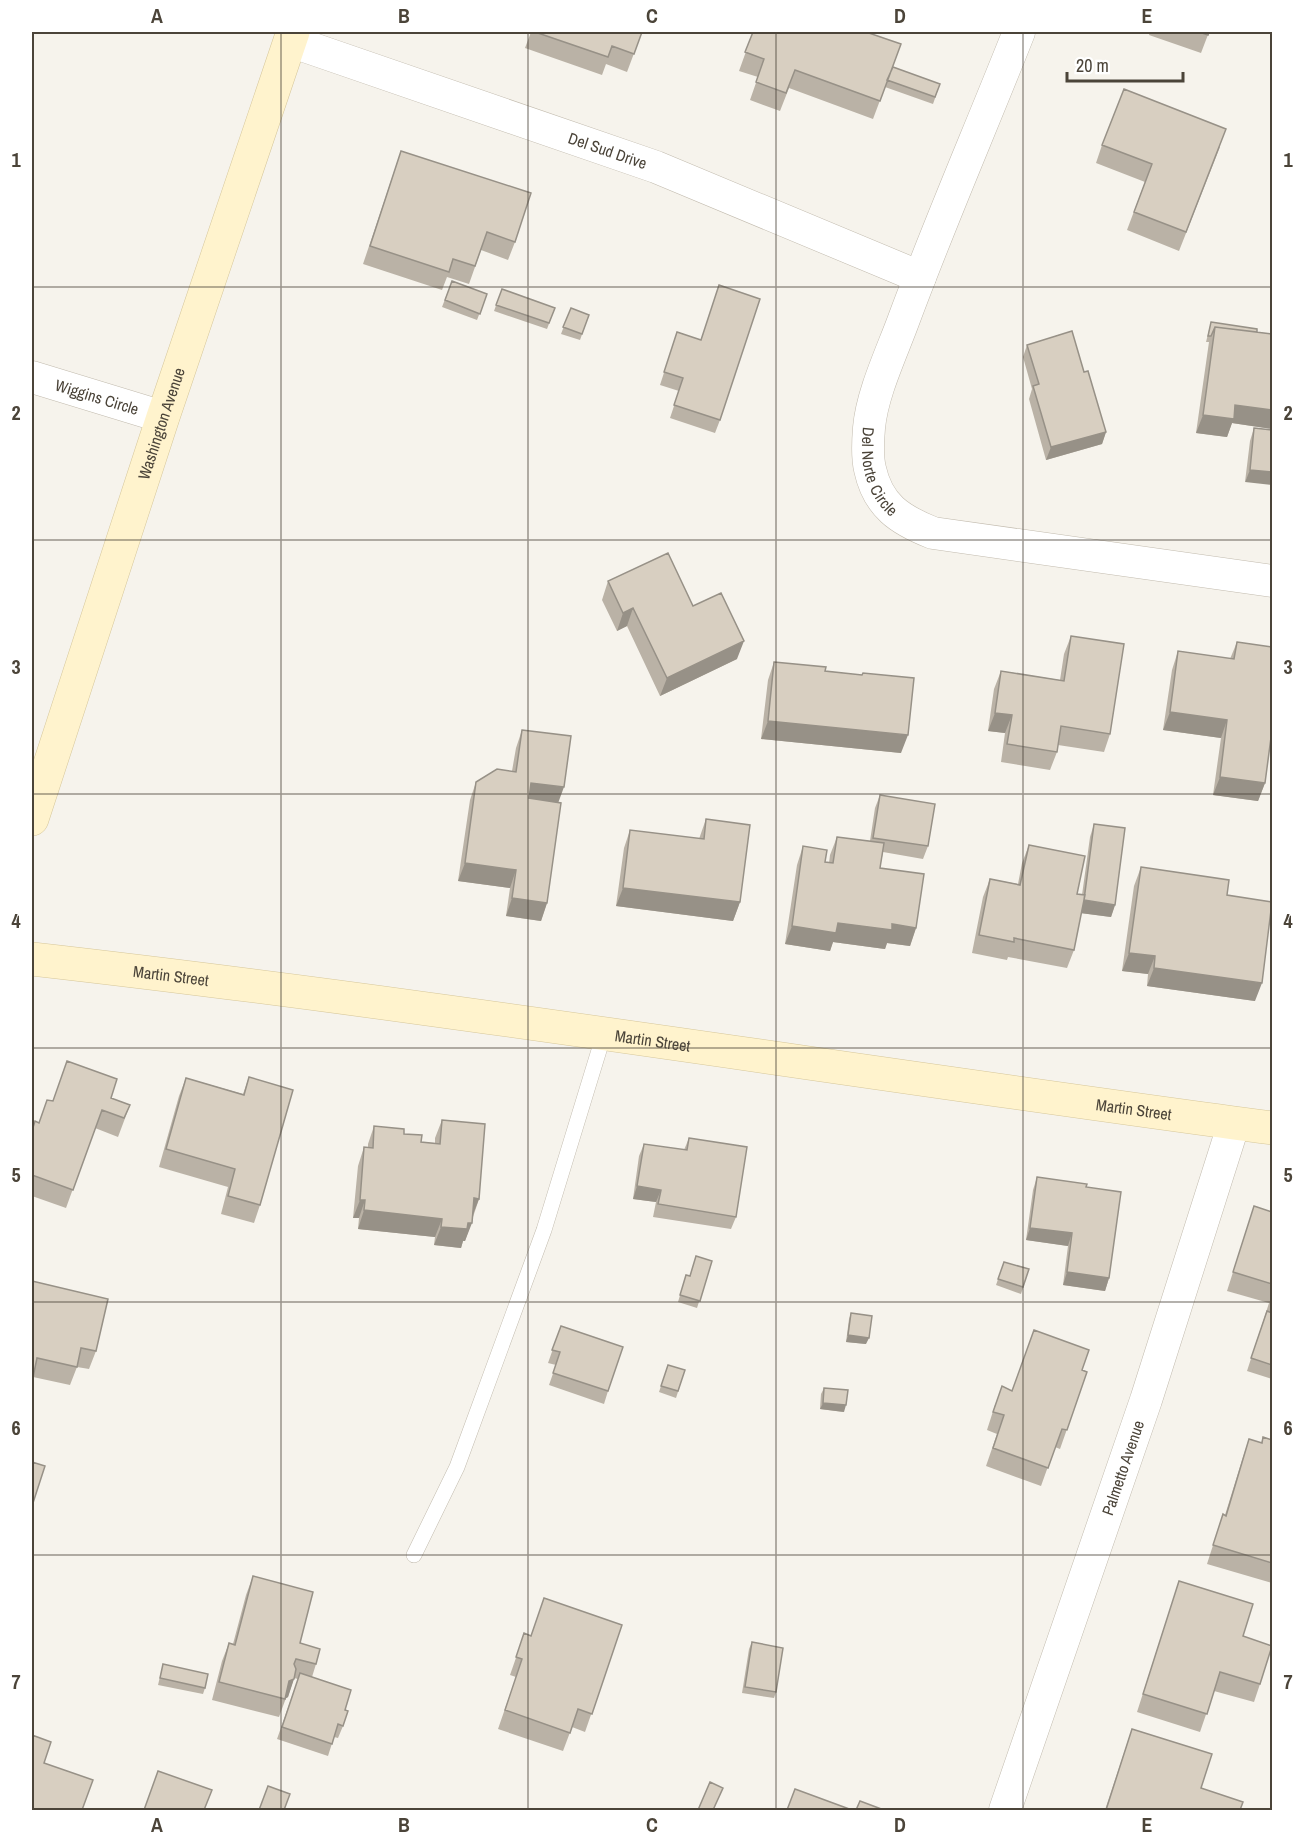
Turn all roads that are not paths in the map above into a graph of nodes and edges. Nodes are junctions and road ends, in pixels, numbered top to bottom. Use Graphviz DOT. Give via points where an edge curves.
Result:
graph roads {
  1 [pos="1019,32"];
  2 [pos="292,36"];
  3 [pos="920,277"];
  4 [pos="32,376"];
  5 [pos="163,417"];
  6 [pos="1272,581"];
  7 [pos="32,819"];
  8 [pos="32,959"];
  9 [pos="604,1034"];
  10 [pos="1234,1123"];
  11 [pos="1272,1128"];
  12 [pos="414,1555"];
  13 [pos="1005,1810"];
  1 -- 3 [label="street, Del Norte Circle"];
  2 -- 3 [label="street, Del Sud Drive" via="656,167"];
  2 -- 5 [label="street, Washington Avenue"];
  3 -- 6 [label="street, Del Norte Circle" via="868,427 870,468 879,495 888,507 912,525 933,533"];
  4 -- 5 [label="street, Wiggins Circle"];
  5 -- 7 [label="street, Washington Avenue"];
  8 -- 9 [label="street, Martin Street" via="185,976"];
  9 -- 10 [label="street, Martin Street"];
  9 -- 12 [label="lane" via="541,1241 458,1467"];
  10 -- 11 [label="street, Martin Street"];
  10 -- 13 [label="street, Palmetto Avenue" via="1146,1400"];
}
